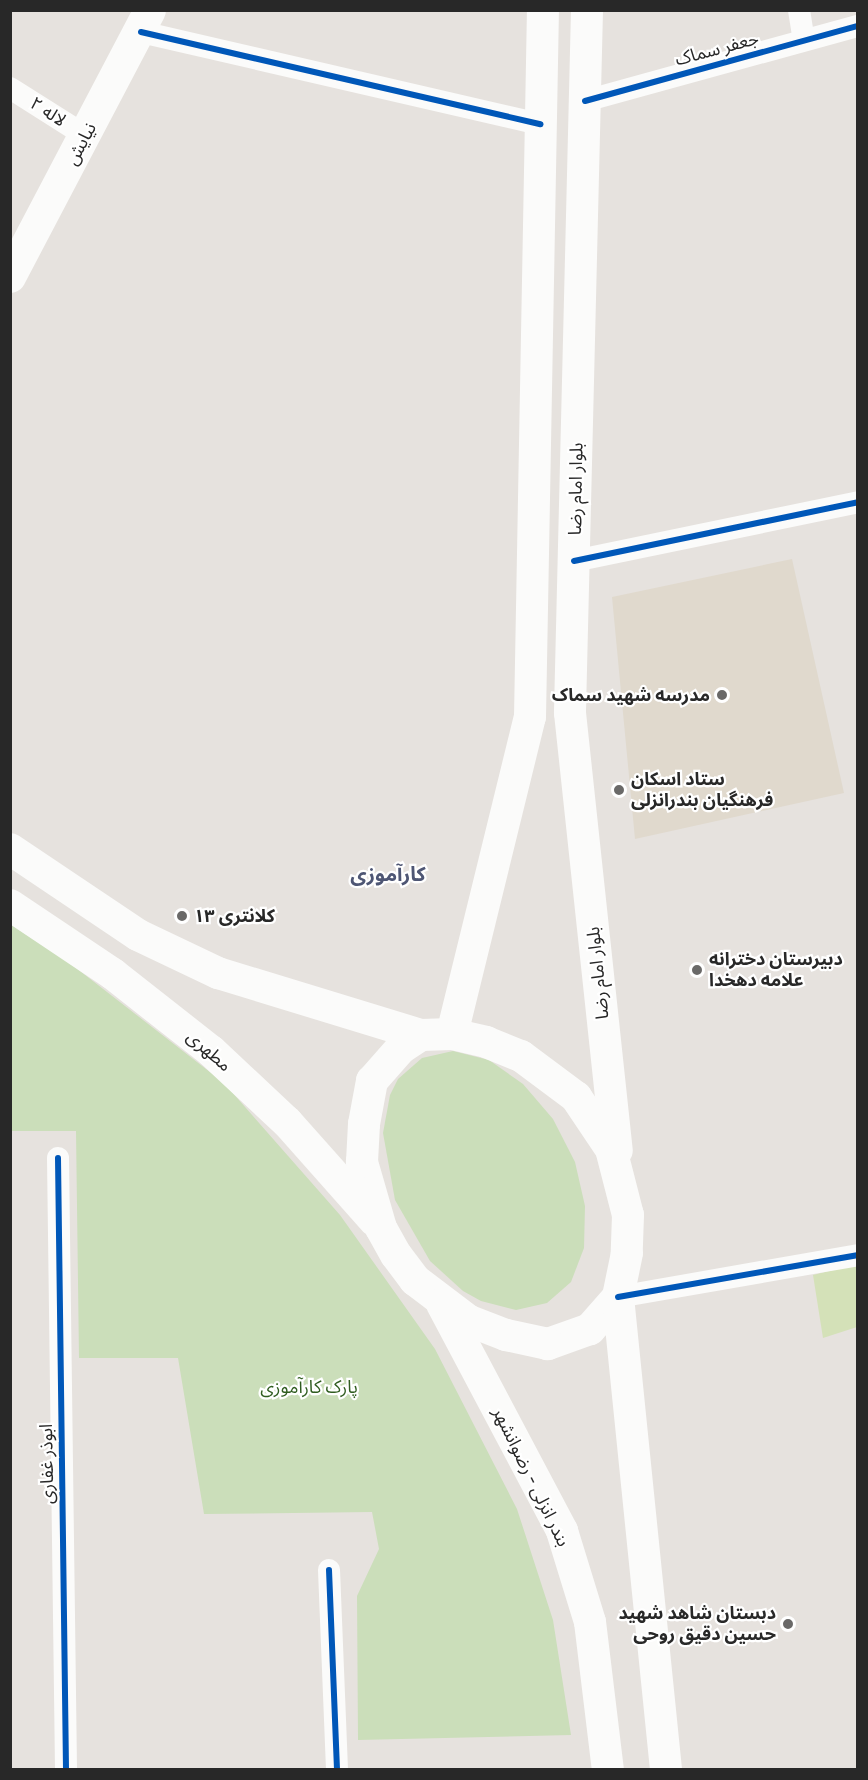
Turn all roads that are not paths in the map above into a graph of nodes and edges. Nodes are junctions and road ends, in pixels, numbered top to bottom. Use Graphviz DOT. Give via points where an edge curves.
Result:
graph roads {
  1 [pos="543,10"];
  2 [pos="587,10"];
  3 [pos="799,10"];
  4 [pos="145,21"];
  5 [pos="858,27"];
  6 [pos="804,40"];
  7 [pos="10,88"];
  8 [pos="585,101"];
  9 [pos="541,124"];
  10 [pos="86,136"];
  11 [pos="10,277"];
  12 [pos="858,502"];
  13 [pos="574,561"];
  14 [pos="10,849"];
  15 [pos="10,905"];
  16 [pos="436,1035"];
  17 [pos="58,1158"];
  18 [pos="620,1180"];
  19 [pos="381,1228"];
  20 [pos="858,1255"];
  21 [pos="618,1296"];
  22 [pos="440,1301"];
  23 [pos="329,1570"];
  24 [pos="66,1770"];
  25 [pos="337,1770"];
  26 [pos="608,1770"];
  27 [pos="666,1770"];
  1 -- 9 [label="main road"];
  2 -- 8 [label="main road, بلوار امام رضا"];
  3 -- 6 [label="street"];
  4 -- 9 [label="street"];
  4 -- 10 [label="main road, نیایش"];
  5 -- 6 [label="street, جعفر سماک"];
  6 -- 8 [label="street, جعفر سماک"];
  7 -- 10 [label="street, لاله ۲"];
  8 -- 13 [label="main road, بلوار امام رضا"];
  9 -- 16 [label="main road" via="530,717 493,878"];
  10 -- 11 [label="main road, نیایش"];
  12 -- 13 [label="street"];
  13 -- 18 [label="main road, بلوار امام رضا" via="570,712"];
  14 -- 16 [label="main road" via="138,935 218,973"];
  15 -- 19 [label="main road, مطهری" via="113,974 211,1051 287,1122"];
  16 -- 18 [label="main road" via="521,1056 576,1097 610,1149"];
  16 -- 19 [label="main road" via="401,1048 372,1081 362,1162"];
  17 -- 24 [label="street, ابوذر غفاری"];
  18 -- 21 [label="main road" via="628,1215 627,1253"];
  19 -- 22 [label="main road" via="416,1280"];
  20 -- 21 [label="street"];
  21 -- 22 [label="main road" via="590,1329 548,1344 469,1322"];
  21 -- 27 [label="main road"];
  22 -- 26 [label="main road, بندر انزلی - رضوانشهر" via="562,1531 590,1622"];
  23 -- 25 [label="street"];
}
